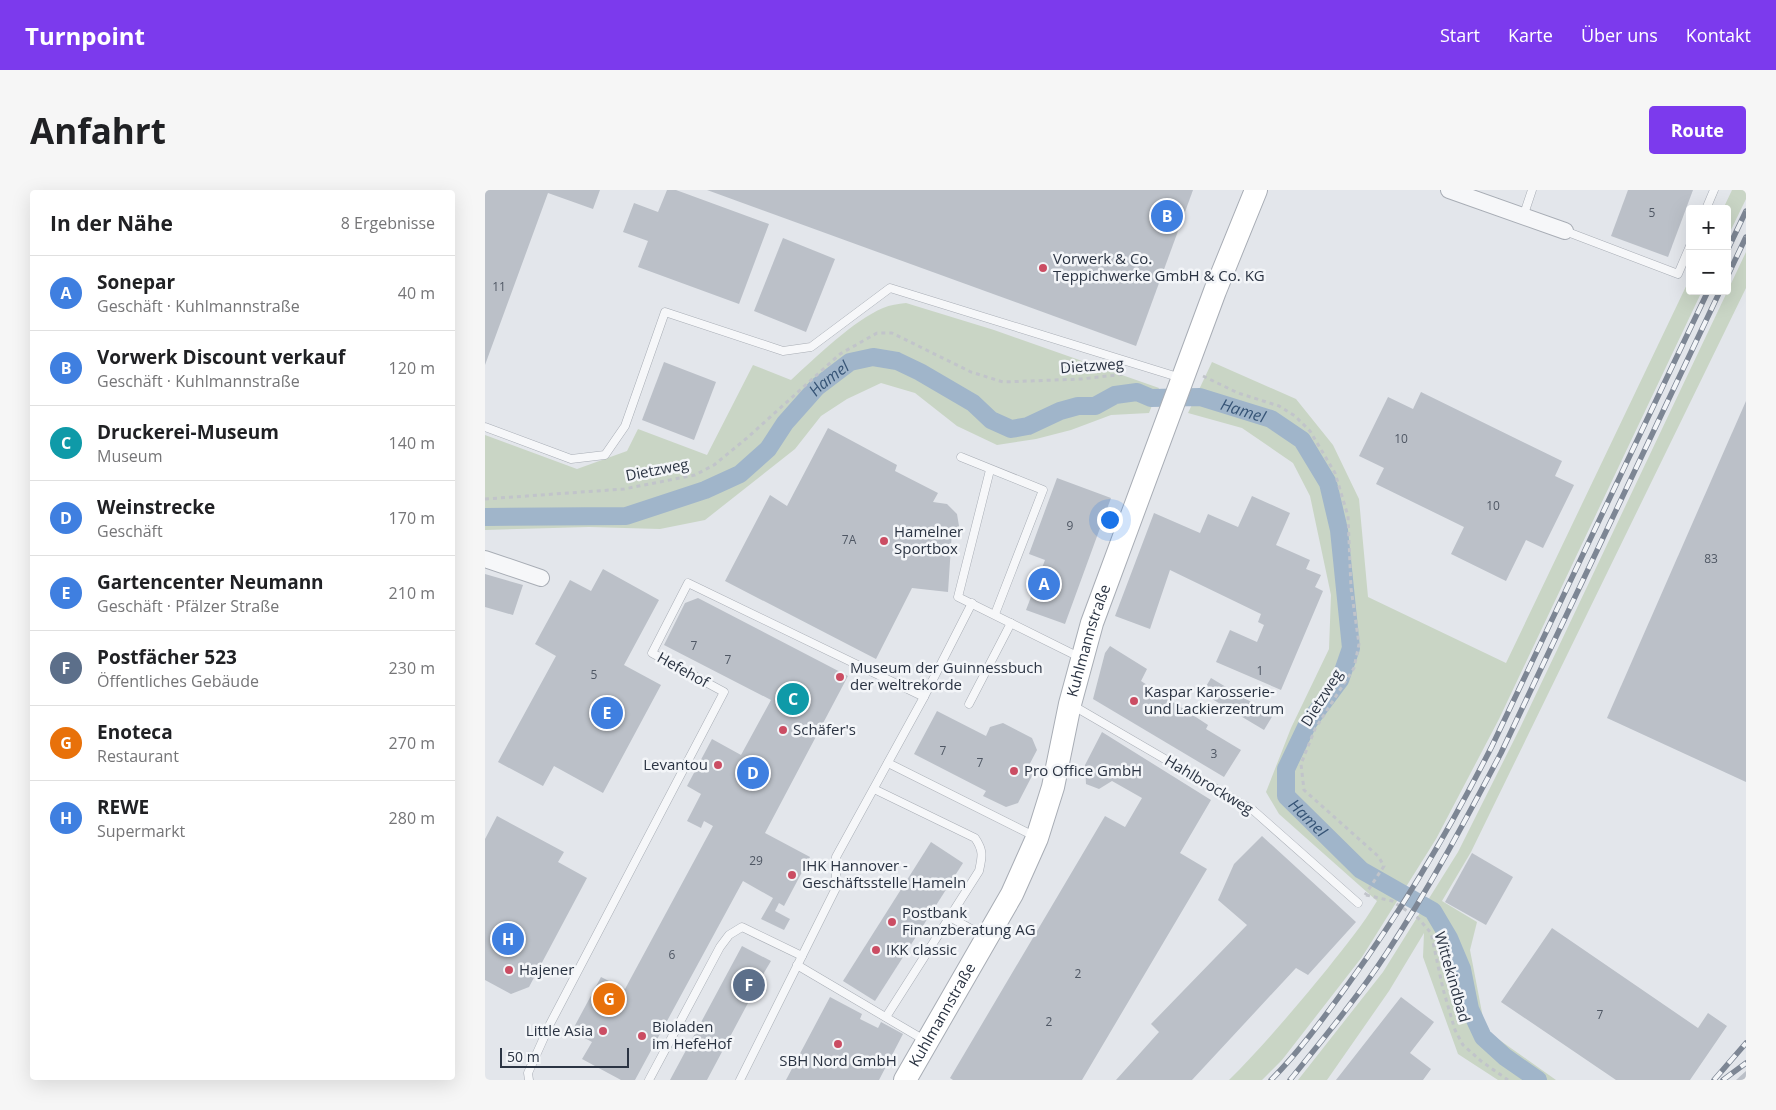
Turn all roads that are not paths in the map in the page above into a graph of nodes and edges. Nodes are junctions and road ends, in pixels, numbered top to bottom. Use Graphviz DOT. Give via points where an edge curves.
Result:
graph roads {
  1 [pos="1256,190"];
  2 [pos="1449,190"];
  3 [pos="1532,190"];
  4 [pos="1714,190"];
  5 [pos="1708,205"];
  6 [pos="1523,217"];
  7 [pos="1565,231"];
  8 [pos="1688,250"];
  9 [pos="1181,384"];
  10 [pos="485,427"];
  11 [pos="961,456"];
  12 [pos="990,470"];
  13 [pos="485,559"];
  14 [pos="541,578"];
  15 [pos="972,604"];
  16 [pos="995,614"];
  17 [pos="1011,623"];
  18 [pos="1082,658"];
  19 [pos="923,697"];
  20 [pos="969,704"];
  21 [pos="1070,704"];
  22 [pos="888,763"];
  23 [pos="874,789"];
  24 [pos="1037,838"];
  25 [pos="1358,903"];
  26 [pos="950,917"];
  27 [pos="986,938"];
  28 [pos="802,956"];
  29 [pos="797,965"];
  30 [pos="886,1017"];
  31 [pos="926,1041"];
  32 [pos="529,1080"];
  33 [pos="649,1080"];
  34 [pos="740,1080"];
  35 [pos="905,1080"];
  1 -- 9 [label="main road, Kuhlmannstraße"];
  2 -- 6 [label="street"];
  3 -- 6 [label="lane"];
  4 -- 5 [label="lane"];
  6 -- 7 [label="street"];
  7 -- 8 [label="lane" via="1677,274"];
  9 -- 10 [label="lane" via="889,288 811,347 783,352 665,312 625,426 605,454 571,459"];
  9 -- 18 [label="main road, Kuhlmannstraße" via="1106,584"];
  11 -- 12 [label="lane"];
  12 -- 15 [label="lane" via="959,597"];
  12 -- 16 [label="lane" via="1043,490"];
  13 -- 14 [label="street"];
  15 -- 16 [label="lane"];
  15 -- 19 [label="lane"];
  16 -- 17 [label="lane"];
  17 -- 18 [label="lane"];
  17 -- 20 [label="lane"];
  18 -- 21 [label="main road, Kuhlmannstraße"];
  19 -- 22 [label="lane"];
  19 -- 32 [label="lane, Hefehof" via="688,583 652,653 724,692 550,1024 528,1073"];
  21 -- 24 [label="main road, Kuhlmannstraße" via="1053,787"];
  21 -- 25 [label="lane, Hahlbrockweg" via="1254,811"];
  22 -- 23 [label="lane"];
  22 -- 24 [label="lane"];
  23 -- 26 [label="lane" via="975,838 982,848 979,871"];
  23 -- 28 [label="lane" via="836,857 836,888"];
  24 -- 27 [label="main road, Kuhlmannstraße" via="1012,894"];
  26 -- 27 [label="lane"];
  26 -- 30 [label="lane"];
  27 -- 31 [label="main road, Kuhlmannstraße"];
  28 -- 29 [label="lane"];
  28 -- 33 [label="lane" via="742,928 729,935"];
  29 -- 30 [label="lane"];
  29 -- 34 [label="lane"];
  30 -- 31 [label="lane"];
  31 -- 35 [label="main road, Kuhlmannstraße"];
}
